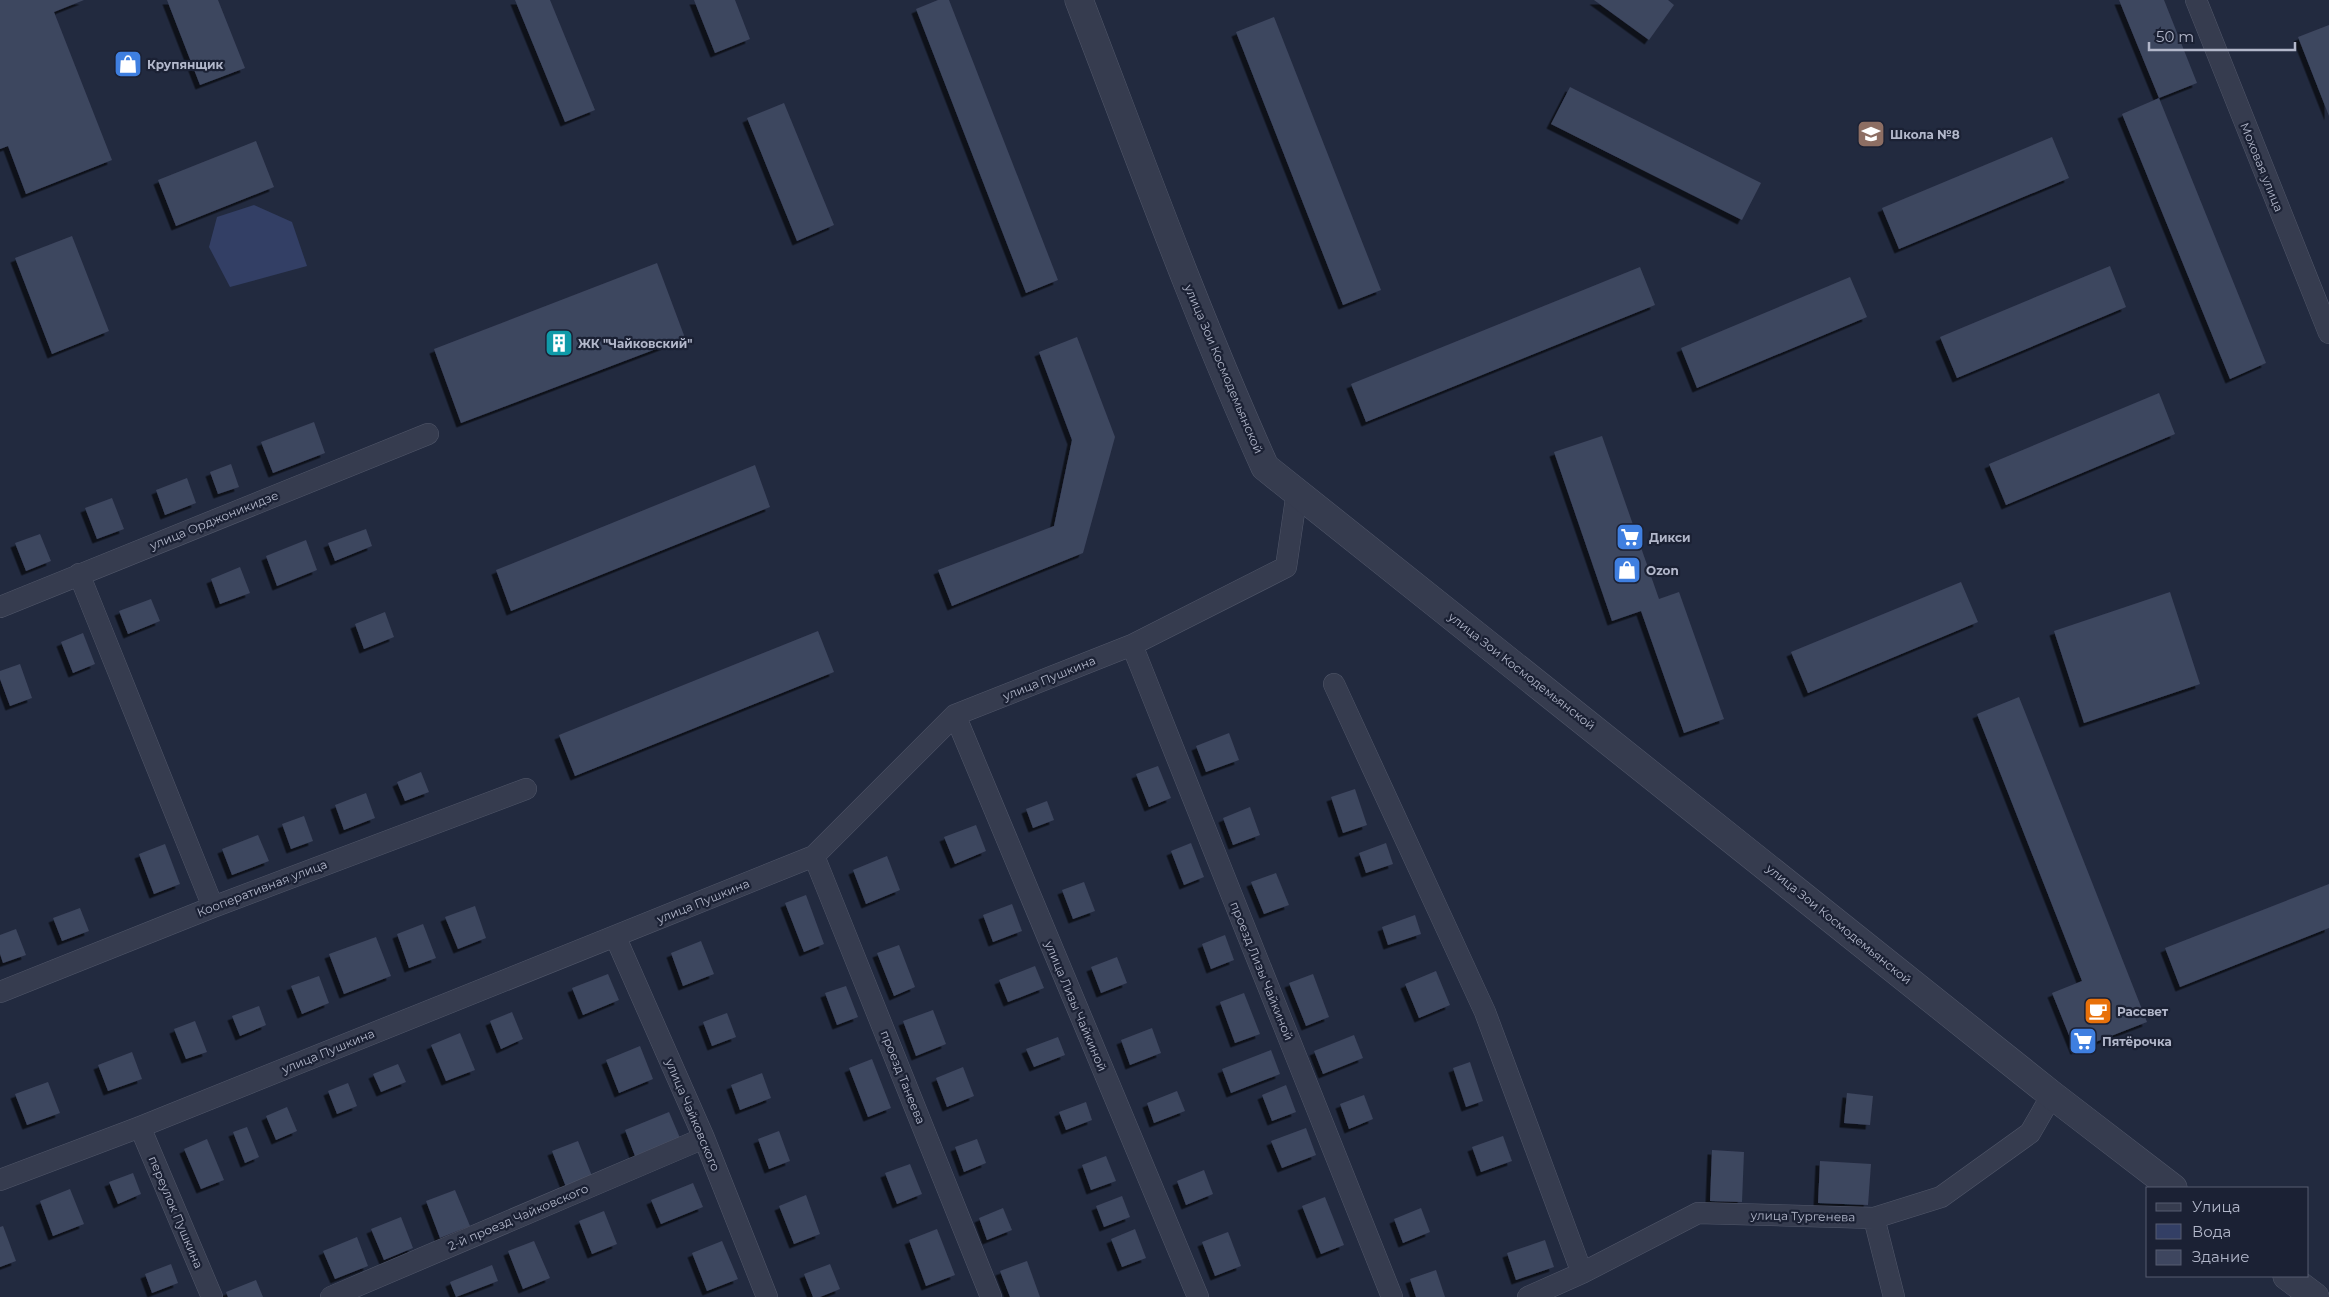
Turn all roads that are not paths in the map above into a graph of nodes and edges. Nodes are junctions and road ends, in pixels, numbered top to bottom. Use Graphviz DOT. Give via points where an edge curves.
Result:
graph roads {
  1 [pos="1079,0"];
  2 [pos="2196,0"];
  3 [pos="2329,333"];
  4 [pos="428,434"];
  5 [pos="1297,492"];
  6 [pos="79,574"];
  7 [pos="0,607"];
  8 [pos="1132,645"];
  9 [pos="1334,684"];
  10 [pos="955,715"];
  11 [pos="526,789"];
  12 [pos="814,856"];
  13 [pos="213,906"];
  14 [pos="615,936"];
  15 [pos="0,992"];
  16 [pos="2052,1095"];
  17 [pos="140,1127"];
  18 [pos="704,1138"];
  19 [pos="0,1180"];
  20 [pos="2172,1187"];
  21 [pos="1874,1218"];
  22 [pos="1582,1273"];
  23 [pos="2288,1277"];
  24 [pos="212,1297"];
  25 [pos="331,1297"];
  26 [pos="767,1297"];
  27 [pos="991,1297"];
  28 [pos="1198,1297"];
  29 [pos="1392,1297"];
  30 [pos="1528,1297"];
  31 [pos="1894,1297"];
  32 [pos="2315,1297"];
  1 -- 5 [label="street, улица Зои Космодемьянской" via="1238,406 1265,467"];
  2 -- 3 [label="street, Моховая улица"];
  4 -- 6 [label="street, улица Орджоникидзе"];
  5 -- 8 [label="street, улица Пушкина" via="1286,567"];
  5 -- 16 [label="street, улица Зои Космодемьянской"];
  6 -- 7 [label="street, улица Орджоникидзе"];
  6 -- 13 [label="street"];
  8 -- 10 [label="street, улица Пушкина"];
  8 -- 29 [label="street, проезд Лизы Чайкиной"];
  9 -- 22 [label="street" via="1485,1012"];
  10 -- 12 [label="street, улица Пушкина"];
  10 -- 28 [label="street, улица Лизы Чайкиной"];
  11 -- 13 [label="street, Кооперативная улица"];
  12 -- 14 [label="street, улица Пушкина"];
  12 -- 27 [label="street, проезд Танеева"];
  13 -- 15 [label="street, Кооперативная улица"];
  14 -- 17 [label="street, улица Пушкина"];
  14 -- 18 [label="street, улица Чайковского"];
  16 -- 20 [label="street, улица Зои Космодемьянской"];
  16 -- 21 [label="street, улица Тургенева" via="2030,1133 1941,1197"];
  17 -- 19 [label="street, улица Пушкина"];
  17 -- 24 [label="street, переулок Пушкина"];
  18 -- 25 [label="street, 2-й проезд Чайковского"];
  18 -- 26 [label="street, улица Чайковского"];
  21 -- 22 [label="street, улица Тургенева" via="1698,1213"];
  21 -- 31 [label="street"];
  22 -- 30 [label="street, улица Тургенева"];
  23 -- 32 [label="street"];
}
